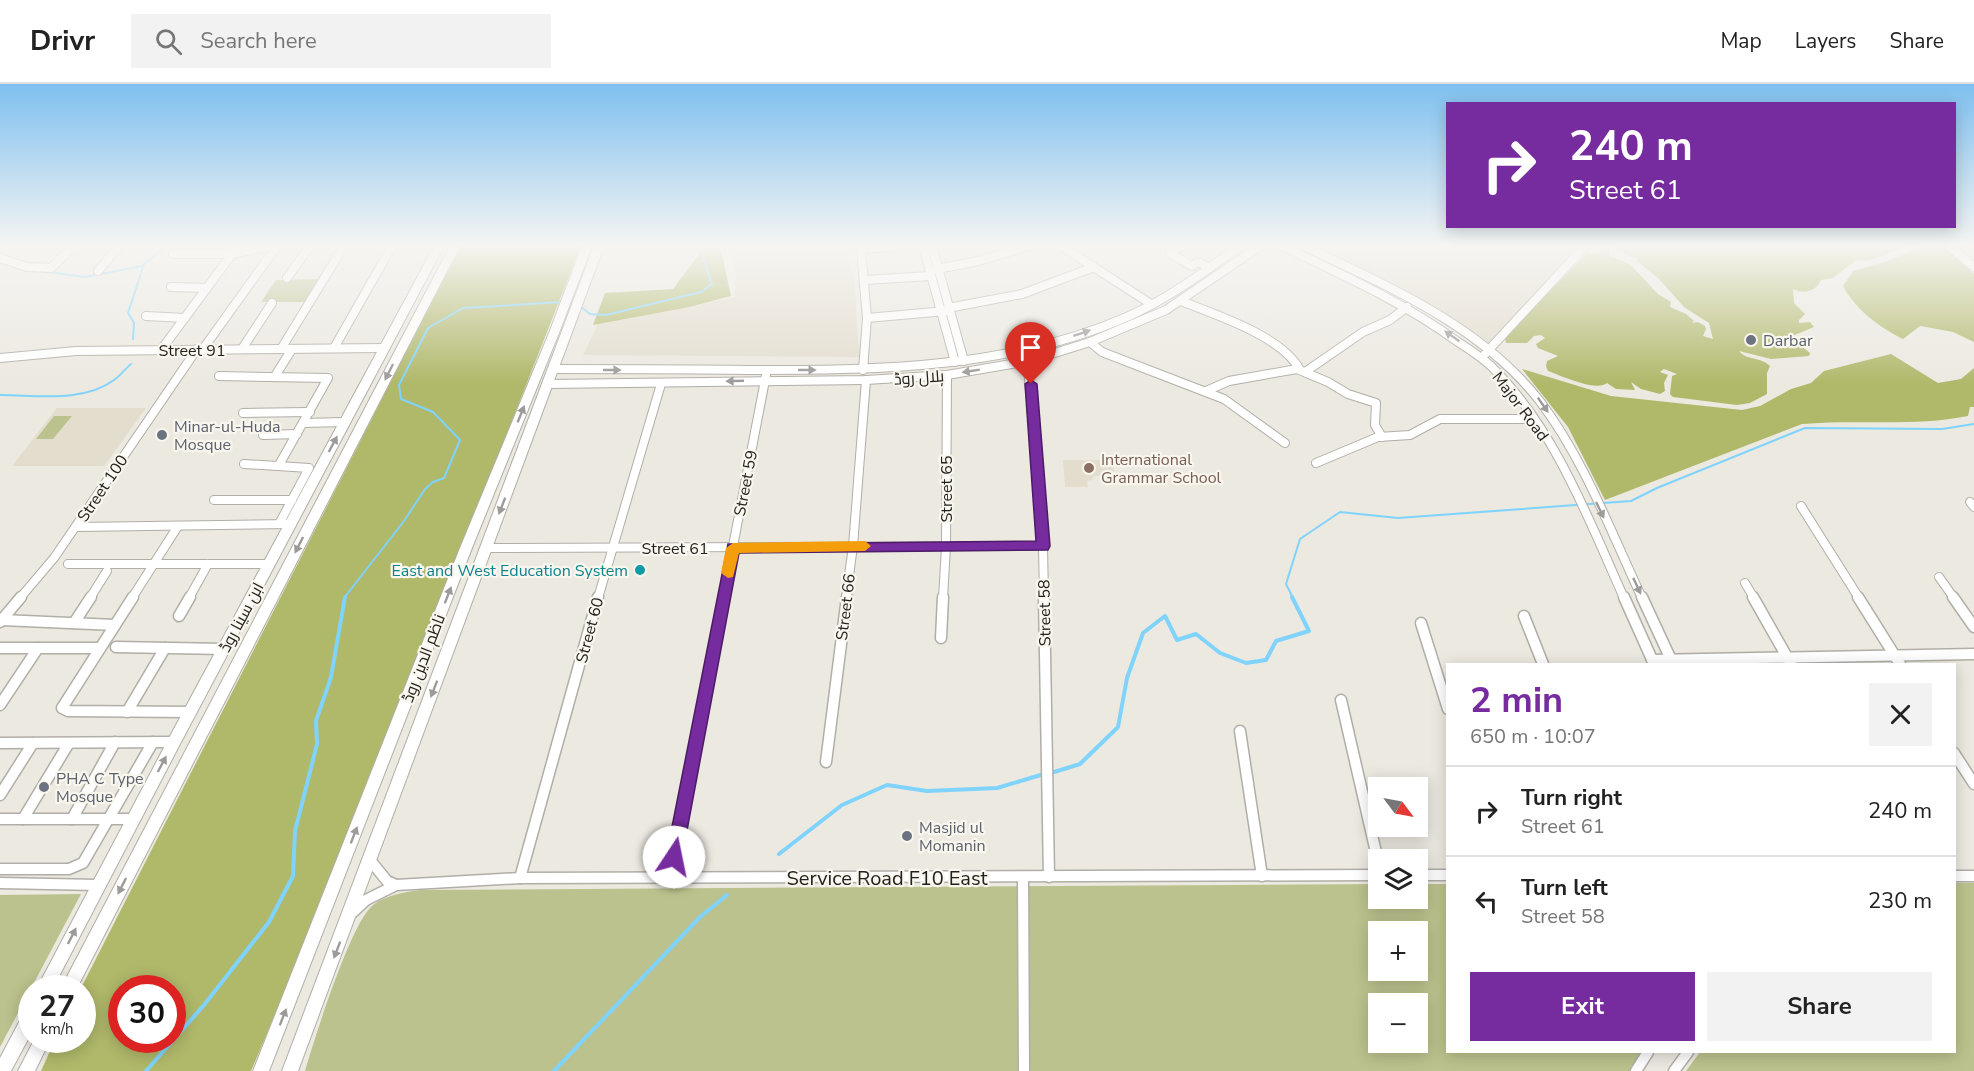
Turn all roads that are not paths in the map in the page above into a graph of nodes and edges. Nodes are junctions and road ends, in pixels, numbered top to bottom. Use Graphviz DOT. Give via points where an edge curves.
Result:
graph roads {
  1 [pos="204,292"];
  2 [pos="243,292"];
  3 [pos="316,292"];
  4 [pos="366,292"];
  5 [pos="414,292"];
  6 [pos="430,292"];
  7 [pos="571,292"];
  8 [pos="582,292"];
  9 [pos="865,292"];
  10 [pos="938,292"];
  11 [pos="942,292"];
  12 [pos="1026,292"];
  13 [pos="1133,292"];
  14 [pos="1171,292"];
  15 [pos="1194,292"];
  16 [pos="1376,292"];
  17 [pos="1398,292"];
  18 [pos="1543,292"];
  19 [pos="1181,301"];
  20 [pos="272,303"];
  21 [pos="1151,304"];
  22 [pos="1407,307"];
  23 [pos="946,310"];
  24 [pos="568,313"];
  25 [pos="146,316"];
  26 [pos="185,318"];
  27 [pos="867,318"];
  28 [pos="561,332"];
  29 [pos="1090,342"];
  30 [pos="334,348"];
  31 [pos="200,349"];
  32 [pos="242,349"];
  33 [pos="281,349"];
  34 [pos="292,349"];
  35 [pos="383,349"];
  36 [pos="161,350"];
  37 [pos="400,350"];
  38 [pos="1025,350"];
  39 [pos="1489,351"];
  40 [pos="1481,357"];
  41 [pos="0,358"];
  42 [pos="964,361"];
  43 [pos="1029,361"];
  44 [pos="955,362"];
  45 [pos="553,369"];
  46 [pos="768,370"];
  47 [pos="863,370"];
  48 [pos="1302,371"];
  49 [pos="947,375"];
  50 [pos="219,376"];
  51 [pos="275,376"];
  52 [pos="765,380"];
  53 [pos="866,380"];
  54 [pos="548,384"];
  55 [pos="661,384"];
  56 [pos="1206,391"];
  57 [pos="310,412"];
  58 [pos="243,413"];
  59 [pos="1534,419"];
  60 [pos="345,422"];
  61 [pos="303,423"];
  62 [pos="297,434"];
  63 [pos="263,435"];
  64 [pos="1382,437"];
  65 [pos="1285,443"];
  66 [pos="1316,463"];
  67 [pos="244,464"];
  68 [pos="279,465"];
  69 [pos="500,468"];
  70 [pos="516,468"];
  71 [pos="1582,471"];
  72 [pos="1567,472"];
  73 [pos="214,500"];
  74 [pos="292,500"];
  75 [pos="1801,506"];
  76 [pos="285,524"];
  77 [pos="178,526"];
  78 [pos="76,527"];
  79 [pos="853,546"];
  80 [pos="1043,546"];
  81 [pos="486,548"];
  82 [pos="612,548"];
  83 [pos="733,548"];
  84 [pos="946,548"];
  85 [pos="68,564"];
  86 [pos="154,564"];
  87 [pos="208,564"];
  88 [pos="269,564"];
  89 [pos="107,571"];
  90 [pos="1939,577"];
  91 [pos="1745,583"];
  92 [pos="179,616"];
  93 [pos="1524,616"];
  94 [pos="1,621"];
  95 [pos="74,623"];
  96 [pos="1421,623"];
  97 [pos="115,625"];
  98 [pos="1974,627"];
  99 [pos="941,639"];
  100 [pos="116,647"];
  101 [pos="0,648"];
  102 [pos="38,648"];
  103 [pos="100,648"];
  104 [pos="165,648"];
  105 [pos="224,649"];
  106 [pos="1974,654"];
  107 [pos="1894,655"];
  108 [pos="1789,660"];
  109 [pos="1653,662"];
  110 [pos="1672,662"];
  111 [pos="1543,663"];
  112 [pos="1899,663"];
  113 [pos="1341,700"];
  114 [pos="1446,703"];
  115 [pos="0,705"];
  116 [pos="127,712"];
  117 [pos="189,712"];
  118 [pos="1240,731"];
  119 [pos="115,742"];
  120 [pos="153,742"];
  121 [pos="174,742"];
  122 [pos="0,743"];
  123 [pos="33,743"];
  124 [pos="69,743"];
  125 [pos="1956,756"];
  126 [pos="826,762"];
  127 [pos="402,772"];
  128 [pos="378,773"];
  129 [pos="1974,784"];
  130 [pos="0,795"];
  131 [pos="0,819"];
  132 [pos="23,819"];
  133 [pos="72,819"];
  134 [pos="110,819"];
  135 [pos="133,819"];
  136 [pos="1375,849"];
  137 [pos="370,860"];
  138 [pos="133,865"];
  139 [pos="108,866"];
  140 [pos="0,869"];
  141 [pos="1368,875"];
  142 [pos="1428,875"];
  143 [pos="1446,875"];
  144 [pos="1262,876"];
  145 [pos="1956,876"];
  146 [pos="1974,876"];
  147 [pos="1023,877"];
  148 [pos="1049,877"];
  149 [pos="520,878"];
  150 [pos="669,879"];
  151 [pos="0,883"];
  152 [pos="98,885"];
  153 [pos="396,885"];
  154 [pos="351,914"];
  155 [pos="52,975"];
  156 [pos="76,975"];
  157 [pos="18,1041"];
  158 [pos="35,1053"];
  159 [pos="1647,1053"];
  160 [pos="1687,1053"];
  161 [pos="2,1070"];
  162 [pos="26,1071"];
  163 [pos="261,1071"];
  164 [pos="290,1071"];
  165 [pos="1024,1071"];
  166 [pos="1636,1071"];
  167 [pos="1674,1071"];
  1 -- 26 [label="street"];
  2 -- 31 [label="street, Street 100"];
  3 -- 33 [label="street"];
  4 -- 30 [label="street"];
  5 -- 35 [label="main road, ابن سینا روڈ"];
  6 -- 37 [label="main road, ابن سینا روڈ"];
  7 -- 24 [label="main road, ناظم الدین روڈ"];
  8 -- 24 [label="main road, ناظم الدین روڈ"];
  9 -- 27 [label="street"];
  10 -- 23 [label="street"];
  11 -- 23 [label="street"];
  12 -- 23 [label="street"];
  13 -- 21 [label="street"];
  14 -- 21 [label="street, ہلال روڈ"];
  15 -- 19 [label="street, ہلال روڈ"];
  16 -- 22 [label="street, Major Road"];
  17 -- 39 [label="street, Major Road"];
  18 -- 39 [label="street"];
  19 -- 29 [label="street, ہلال روڈ"];
  19 -- 48 [label="street" via="1253,332 1295,359"];
  20 -- 32 [label="street"];
  38 -- 21 [label="street, ہلال روڈ, one-way" via="1079,334"];
  40 -- 22 [label="street, Major Road, one-way"];
  22 -- 48 [label="street" via="1395,320 1365,331"];
  23 -- 27 [label="street"];
  23 -- 42 [label="street"];
  23 -- 44 [label="street"];
  24 -- 28 [label="main road, ناظم الدین روڈ"];
  25 -- 26 [label="street"];
  26 -- 36 [label="street"];
  27 -- 47 [label="street"];
  28 -- 45 [label="main road, ناظم الدین روڈ"];
  69 -- 28 [label="main road, ناظم الدین روڈ, one-way"];
  29 -- 43 [label="street, ہلال روڈ"];
  29 -- 56 [label="street" via="1102,352"];
  30 -- 34 [label="street, Street 91"];
  30 -- 35 [label="street, Street 91"];
  31 -- 32 [label="street, Street 91"];
  31 -- 36 [label="street, Street 91"];
  31 -- 78 [label="street, Street 100"];
  32 -- 33 [label="street, Street 91"];
  33 -- 34 [label="street, Street 91"];
  34 -- 51 [label="street"];
  35 -- 37 [label="main road"];
  35 -- 60 [label="main road, ابن سینا روڈ"];
  36 -- 41 [label="street, Street 91" via="76,351"];
  37 -- 138 [label="main road, ابن سینا روڈ, one-way"];
  38 -- 42 [label="street, ہلال روڈ"];
  38 -- 43 [label="street, Street 58"];
  39 -- 40 [label="street"];
  39 -- 71 [label="street, Major Road, one-way" via="1535,394"];
  40 -- 59 [label="street, Major Road" via="1509,385"];
  42 -- 44 [label="street, ہلال روڈ"];
  43 -- 49 [label="street, ہلال روڈ, one-way"];
  43 -- 80 [label="street, Street 58"];
  44 -- 47 [label="street, ہلال روڈ"];
  45 -- 46 [label="street, ہلال روڈ, one-way"];
  45 -- 54 [label="main road, ناظم الدین روڈ"];
  46 -- 47 [label="street, ہلال روڈ, one-way"];
  46 -- 52 [label="street, Street 59"];
  48 -- 56 [label="street" via="1229,381"];
  48 -- 64 [label="street" via="1328,381 1344,393 1376,403 1375,425"];
  49 -- 53 [label="street, ہلال روڈ"];
  49 -- 84 [label="street, Street 65"];
  50 -- 51 [label="street"];
  51 -- 57 [label="street" via="328,378"];
  52 -- 53 [label="street, ہلال روڈ"];
  52 -- 55 [label="street, ہلال روڈ, one-way"];
  52 -- 83 [label="street, Street 59"];
  53 -- 79 [label="street, Street 66"];
  54 -- 55 [label="street, ہلال روڈ"];
  54 -- 70 [label="main road, ناظم الدین روڈ"];
  55 -- 82 [label="street, Street 60"];
  56 -- 65 [label="street" via="1224,399"];
  57 -- 58 [label="street"];
  57 -- 61 [label="street"];
  59 -- 64 [label="street" via="1440,419 1410,435"];
  59 -- 72 [label="street, Major Road"];
  60 -- 61 [label="street"];
  76 -- 60 [label="main road, ابن سینا روڈ, one-way"];
  61 -- 62 [label="street"];
  62 -- 63 [label="street"];
  62 -- 68 [label="street"];
  64 -- 66 [label="street"];
  67 -- 68 [label="street"];
  68 -- 74 [label="street" via="309,468"];
  69 -- 70 [label="main road"];
  128 -- 69 [label="main road, ناظم الدین روڈ, one-way"];
  70 -- 81 [label="main road, ناظم الدین روڈ, one-way"];
  71 -- 72 [label="street"];
  71 -- 110 [label="street, Major Road, one-way"];
  72 -- 109 [label="street, Major Road"];
  73 -- 74 [label="street"];
  74 -- 76 [label="street"];
  75 -- 107 [label="street"];
  76 -- 77 [label="street"];
  76 -- 88 [label="main road, ابن سینا روڈ"];
  77 -- 78 [label="street"];
  77 -- 86 [label="street"];
  78 -- 94 [label="street, Street 100"];
  79 -- 83 [label="street, Street 61"];
  79 -- 84 [label="street, Street 61"];
  79 -- 126 [label="street, Street 66"];
  80 -- 84 [label="street, Street 61"];
  80 -- 148 [label="street, Street 58"];
  81 -- 82 [label="street, Street 61"];
  81 -- 127 [label="main road, ناظم الدین روڈ, one-way"];
  82 -- 83 [label="street, Street 61"];
  82 -- 149 [label="street, Street 60"];
  83 -- 150 [label="street, Street 59"];
  84 -- 99 [label="street, Street 65"];
  85 -- 86 [label="street"];
  86 -- 87 [label="street"];
  86 -- 97 [label="street"];
  87 -- 88 [label="street"];
  87 -- 92 [label="street"];
  88 -- 105 [label="main road, ابن سینا روڈ"];
  89 -- 95 [label="street"];
  90 -- 98 [label="street"];
  91 -- 108 [label="street"];
  93 -- 111 [label="street"];
  94 -- 95 [label="street"];
  95 -- 97 [label="street"];
  96 -- 114 [label="street"];
  97 -- 103 [label="street"];
  100 -- 104 [label="street"];
  101 -- 102 [label="street"];
  102 -- 103 [label="street"];
  102 -- 115 [label="street"];
  103 -- 116 [label="street" via="62,708"];
  104 -- 105 [label="street"];
  104 -- 116 [label="street"];
  105 -- 117 [label="main road, ابن سینا روڈ"];
  106 -- 107 [label="street"];
  107 -- 108 [label="street"];
  107 -- 112 [label="street"];
  108 -- 110 [label="street"];
  109 -- 110 [label="street"];
  113 -- 136 [label="street"];
  116 -- 117 [label="street"];
  117 -- 121 [label="main road, ابن سینا روڈ"];
  118 -- 144 [label="street"];
  119 -- 120 [label="street"];
  119 -- 124 [label="street"];
  119 -- 133 [label="street"];
  120 -- 121 [label="street"];
  120 -- 134 [label="street"];
  135 -- 121 [label="main road, ابن سینا روڈ, one-way"];
  122 -- 123 [label="street"];
  123 -- 124 [label="street"];
  123 -- 130 [label="street"];
  124 -- 132 [label="street"];
  125 -- 129 [label="street"];
  127 -- 128 [label="main road"];
  127 -- 137 [label="main road, ناظم الدین روڈ"];
  163 -- 128 [label="main road, ناظم الدین روڈ, one-way"];
  131 -- 132 [label="street"];
  132 -- 133 [label="street"];
  133 -- 134 [label="street"];
  134 -- 135 [label="street"];
  134 -- 140 [label="street" via="86,860 78,866"];
  135 -- 139 [label="main road, ابن سینا روڈ"];
  137 -- 153 [label="street" via="387,881"];
  137 -- 154 [label="main road, ناظم الدین روڈ"];
  138 -- 139 [label="main road"];
  138 -- 156 [label="main road, ابن سینا روڈ, one-way"];
  139 -- 152 [label="main road, ابن سینا روڈ"];
  141 -- 144 [label="street, Service Road F10 East"];
  142 -- 143 [label="street"];
  144 -- 148 [label="street, Service Road F10 East"];
  145 -- 146 [label="street"];
  147 -- 148 [label="street, Service Road F10 East"];
  147 -- 150 [label="street, Service Road F10 East"];
  147 -- 165 [label="street"];
  149 -- 150 [label="street, Service Road F10 East"];
  149 -- 153 [label="street, Service Road F10 East"];
  151 -- 152 [label="street"];
  155 -- 152 [label="main road, ابن سینا روڈ, one-way"];
  153 -- 154 [label="street, Service Road F10 East" via="366,900"];
  154 -- 164 [label="main road, ناظم الدین روڈ, one-way"];
  157 -- 161 [label="main road"];
  158 -- 162 [label="main road"];
  159 -- 166 [label="street"];
  160 -- 167 [label="street"];
}
